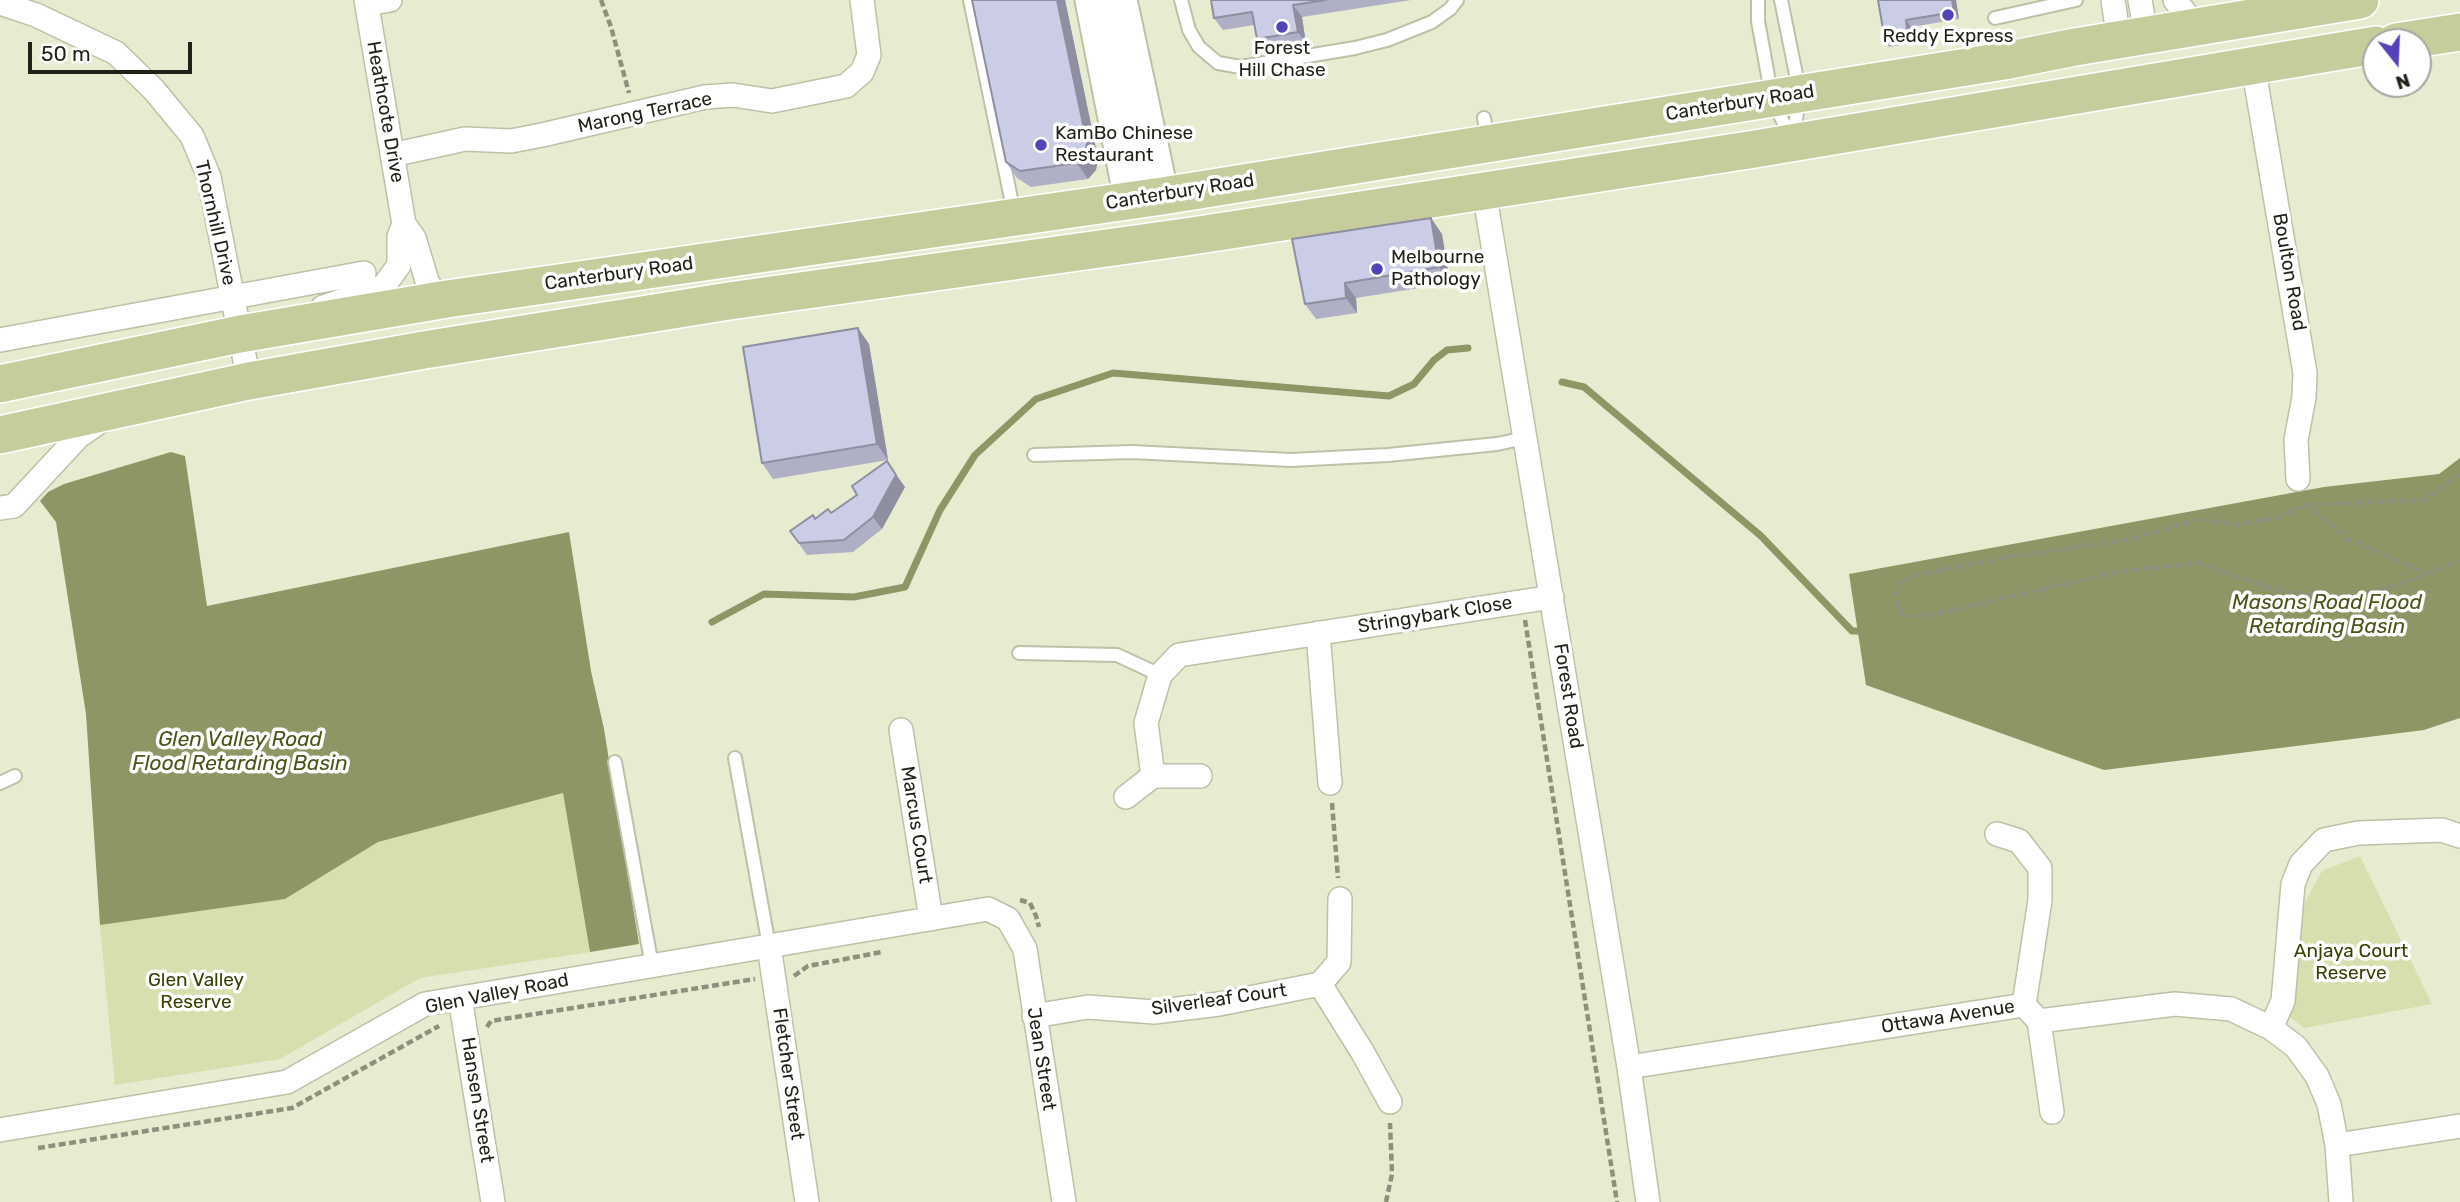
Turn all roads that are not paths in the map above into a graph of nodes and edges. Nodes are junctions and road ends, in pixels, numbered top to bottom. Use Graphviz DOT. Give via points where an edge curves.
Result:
graph roads {
  1 [pos="390,0"];
  2 [pos="862,0"];
  3 [pos="970,0"];
  4 [pos="1092,0"];
  5 [pos="1120,0"];
  6 [pos="1181,0"];
  7 [pos="1457,0"];
  8 [pos="1758,0"];
  9 [pos="1781,0"];
  10 [pos="2076,0"];
  11 [pos="2113,0"];
  12 [pos="2140,0"];
  13 [pos="2175,0"];
  14 [pos="2360,0"];
  15 [pos="366,2"];
  16 [pos="0,3"];
  17 [pos="35,7"];
  18 [pos="1995,18"];
  19 [pos="2199,27"];
  20 [pos="2460,32"];
  21 [pos="2432,36"];
  22 [pos="2132,38"];
  23 [pos="2362,47"];
  24 [pos="2253,65"];
  25 [pos="2140,84"];
  26 [pos="1786,96"];
  27 [pos="1792,142"];
  28 [pos="392,155"];
  29 [pos="1484,191"];
  30 [pos="1147,198"];
  31 [pos="1015,217"];
  32 [pos="404,224"];
  33 [pos="1150,242"];
  34 [pos="364,273"];
  35 [pos="232,298"];
  36 [pos="447,299"];
  37 [pos="275,328"];
  38 [pos="240,334"];
  39 [pos="0,340"];
  40 [pos="248,381"];
  41 [pos="0,384"];
  42 [pos="122,408"];
  43 [pos="0,435"];
  44 [pos="1525,438"];
  45 [pos="1034,455"];
  46 [pos="2298,479"];
  47 [pos="0,508"];
  48 [pos="1552,597"];
  49 [pos="1318,633"];
  50 [pos="1019,653"];
  51 [pos="1160,675"];
  52 [pos="901,730"];
  53 [pos="736,758"];
  54 [pos="615,762"];
  55 [pos="15,776"];
  56 [pos="1153,776"];
  57 [pos="1200,776"];
  58 [pos="0,783"];
  59 [pos="1330,783"];
  60 [pos="1126,797"];
  61 [pos="1997,834"];
  62 [pos="2460,836"];
  63 [pos="1340,900"];
  64 [pos="931,919"];
  65 [pos="1008,919"];
  66 [pos="769,946"];
  67 [pos="652,966"];
  68 [pos="1320,984"];
  69 [pos="460,998"];
  70 [pos="2032,1013"];
  71 [pos="1034,1016"];
  72 [pos="2271,1028"];
  73 [pos="1629,1067"];
  74 [pos="1390,1102"];
  75 [pos="2052,1112"];
  76 [pos="2460,1126"];
  77 [pos="0,1130"];
  78 [pos="2337,1145"];
  79 [pos="493,1202"];
  80 [pos="807,1202"];
  81 [pos="1063,1202"];
  82 [pos="1648,1202"];
  83 [pos="2341,1202"];
  1 -- 15 [label="street"];
  2 -- 28 [label="street, Marong Terrace" via="869,55 862,72 846,86 772,101 733,95 705,97 511,141 465,139"];
  3 -- 31 [label="lane"];
  4 -- 30 [label="main road"];
  5 -- 30 [label="main road"];
  6 -- 7 [label="lane" via="1199,47 1218,63 1241,67 1387,40 1432,22"];
  8 -- 26 [label="lane" via="1759,21"];
  9 -- 26 [label="lane"];
  10 -- 18 [label="lane"];
  11 -- 22 [label="street"];
  12 -- 22 [label="street"];
  13 -- 19 [label="street"];
  14 -- 19 [label="main road, Canterbury Road"];
  15 -- 28 [label="street, Heathcote Drive"];
  16 -- 17 [label="street, Thornhill Drive"];
  17 -- 35 [label="street, Thornhill Drive" via="116,53 192,136 209,177"];
  19 -- 22 [label="main road, Canterbury Road"];
  20 -- 21 [label="main road"];
  22 -- 25 [label="main road"];
  22 -- 26 [label="main road, Canterbury Road"];
  23 -- 24 [label="main road"];
  24 -- 25 [label="main road"];
  24 -- 46 [label="street, Boulton Road" via="2305,373 2296,440"];
  25 -- 27 [label="main road"];
  26 -- 27 [label="lane"];
  26 -- 27 [label="lane"];
  26 -- 30 [label="main road, Canterbury Road" via="1486,131"];
  27 -- 29 [label="main road"];
  28 -- 32 [label="street, Heathcote Drive"];
  29 -- 33 [label="main road"];
  29 -- 44 [label="street, Forest Road"];
  30 -- 31 [label="main road, Canterbury Road"];
  30 -- 33 [label="main road"];
  31 -- 36 [label="main road, Canterbury Road"];
  32 -- 36 [label="street, Heathcote Drive" via="414,238 428,284"];
  32 -- 37 [label="street, Heathcote Drive" via="399,265 384,286"];
  33 -- 40 [label="main road" via="729,301"];
  34 -- 35 [label="street"];
  35 -- 38 [label="street, Thornhill Drive"];
  35 -- 39 [label="street"];
  36 -- 37 [label="main road, Canterbury Road"];
  37 -- 38 [label="main road, Canterbury Road"];
  38 -- 40 [label="street, Thornhill Drive"];
  38 -- 41 [label="main road, Canterbury Road"];
  40 -- 42 [label="main road"];
  42 -- 43 [label="main road"];
  42 -- 47 [label="street" via="79,436 14,506"];
  44 -- 45 [label="lane" via="1388,455 1291,460 1132,452"];
  44 -- 48 [label="street, Forest Road"];
  48 -- 49 [label="street, Stringybark Close"];
  48 -- 73 [label="street, Forest Road"];
  49 -- 51 [label="street, Stringybark Close" via="1179,655"];
  49 -- 59 [label="street"];
  50 -- 51 [label="lane" via="1117,655"];
  51 -- 56 [label="street" via="1146,723"];
  52 -- 64 [label="street, Marcus Court"];
  53 -- 66 [label="lane"];
  54 -- 67 [label="lane"];
  55 -- 58 [label="lane"];
  56 -- 57 [label="street"];
  56 -- 60 [label="street"];
  61 -- 70 [label="street" via="2019,841 2040,868"];
  62 -- 72 [label="street" via="2442,830 2325,839 2301,864 2293,884 2283,1001"];
  63 -- 68 [label="street" via="1339,962"];
  64 -- 65 [label="street, Glen Valley Road" via="988,909"];
  64 -- 66 [label="street, Glen Valley Road"];
  65 -- 71 [label="street, Jean Street" via="1024,949"];
  66 -- 67 [label="street, Glen Valley Road"];
  66 -- 80 [label="street, Fletcher Street"];
  67 -- 69 [label="street, Glen Valley Road"];
  68 -- 71 [label="street, Silverleaf Court" via="1154,1012 1088,1007"];
  68 -- 74 [label="street"];
  69 -- 77 [label="street, Glen Valley Road" via="425,1004 287,1082"];
  69 -- 79 [label="street, Hansen Street"];
  70 -- 72 [label="street, Ottawa Avenue" via="2175,1004 2231,1009"];
  70 -- 73 [label="street, Ottawa Avenue"];
  70 -- 75 [label="street"];
  71 -- 81 [label="street, Jean Street"];
  72 -- 78 [label="street, Ottawa Avenue" via="2296,1047 2317,1076 2329,1104"];
  73 -- 82 [label="street, Forest Road"];
  76 -- 78 [label="street"];
  78 -- 83 [label="street, Ottawa Avenue"];
}
